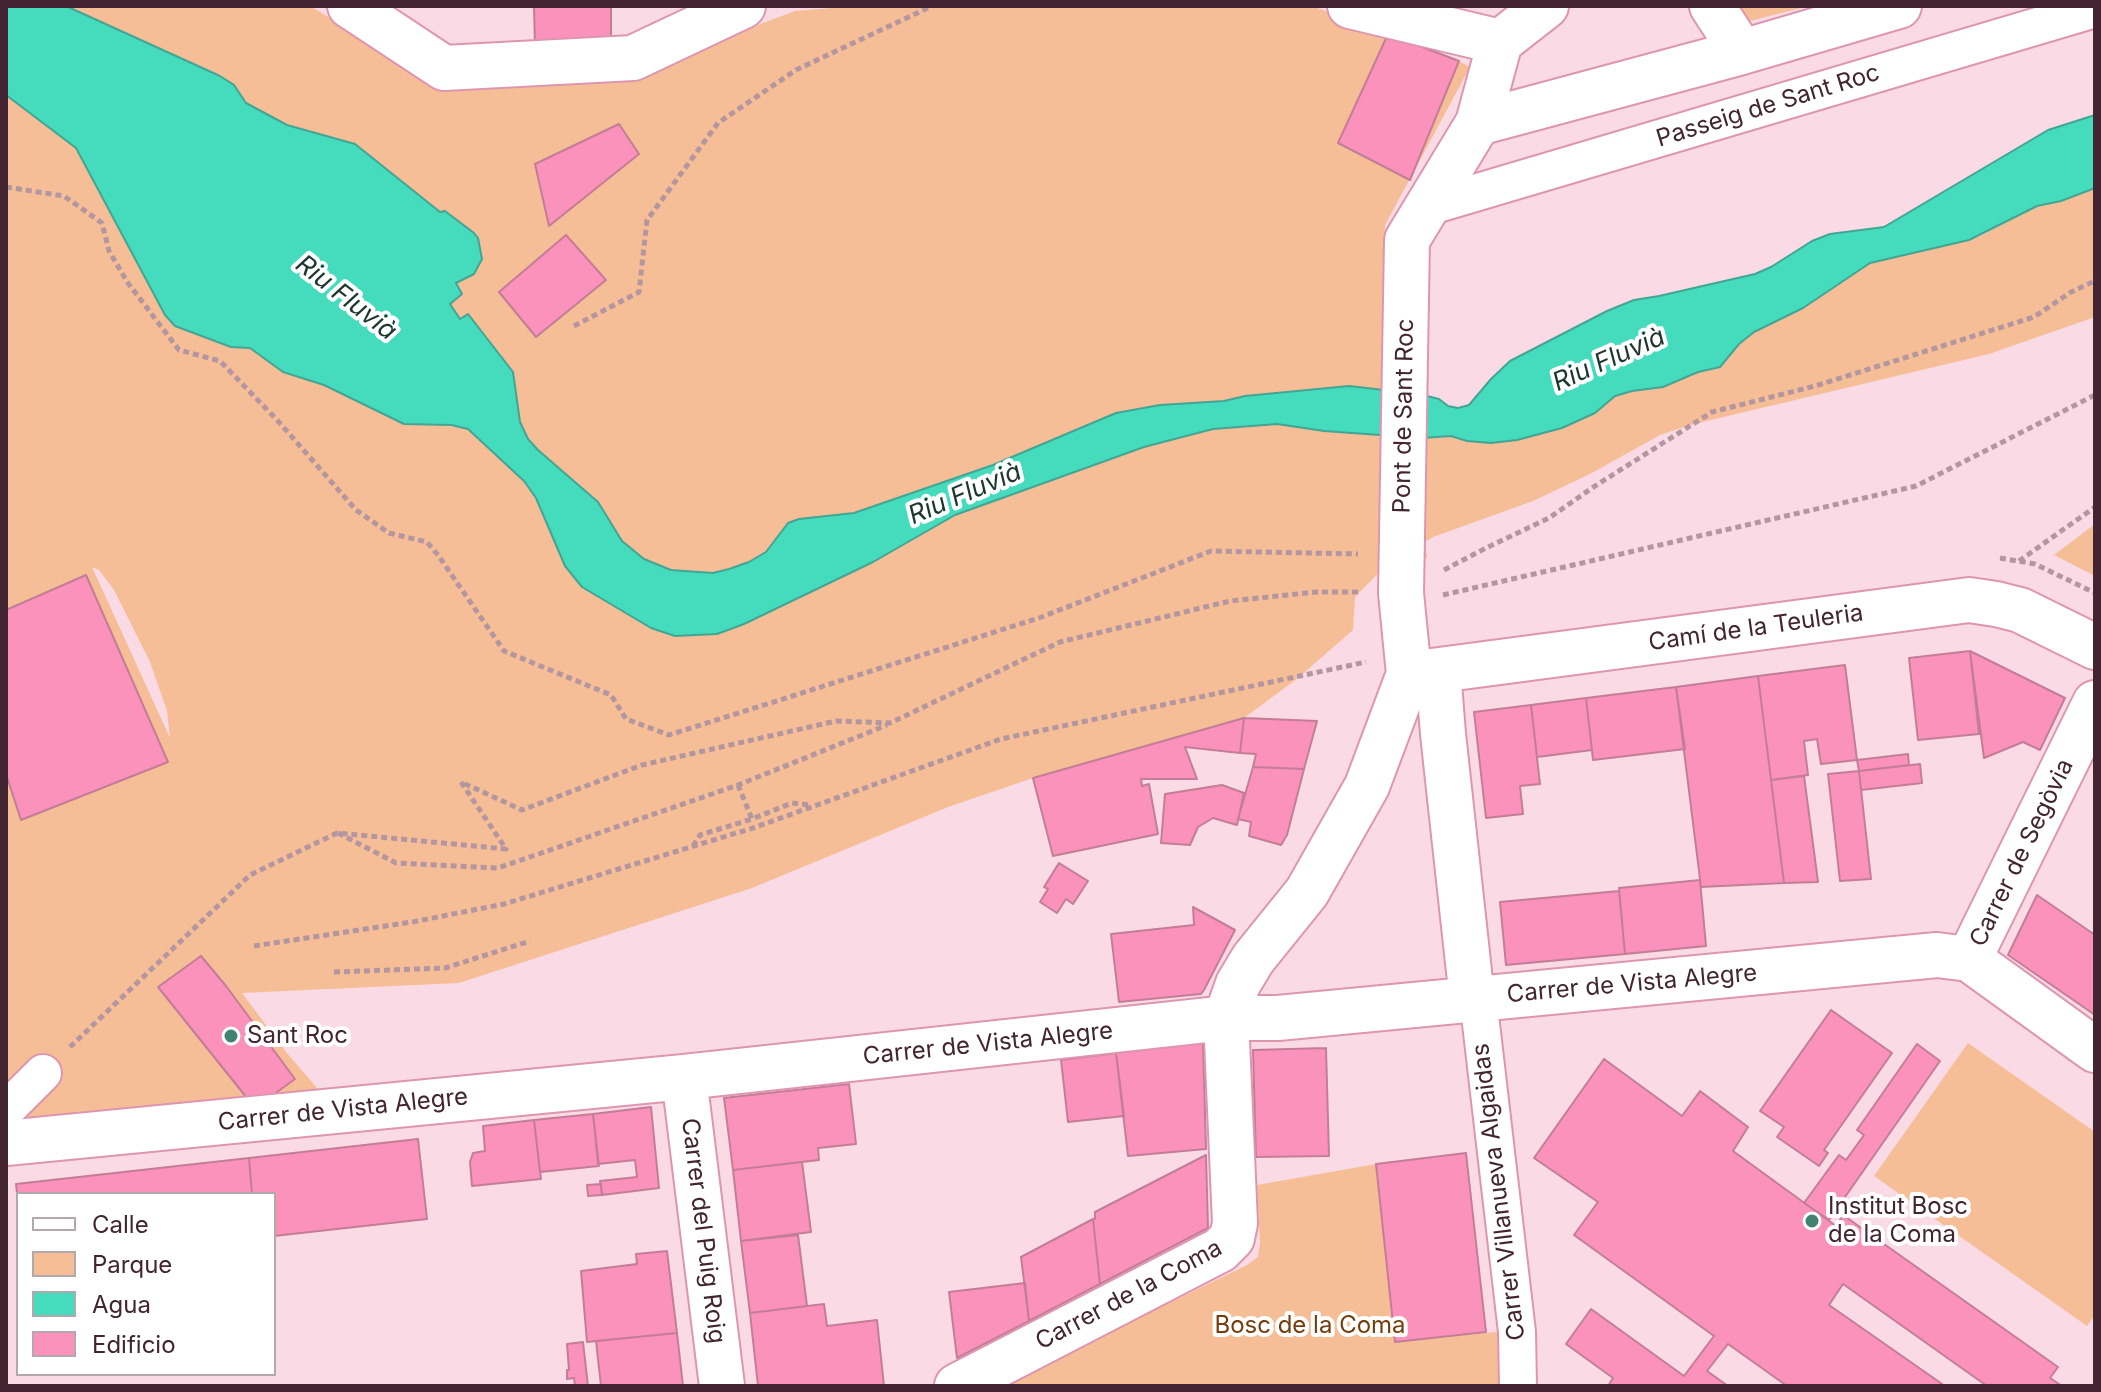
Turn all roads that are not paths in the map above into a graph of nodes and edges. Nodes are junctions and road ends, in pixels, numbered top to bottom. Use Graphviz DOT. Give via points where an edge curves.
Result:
graph roads {
  1 [pos="350,6"];
  2 [pos="743,6"];
  3 [pos="1350,6"];
  4 [pos="1546,6"];
  5 [pos="1712,6"];
  6 [pos="1899,6"];
  7 [pos="2095,9"];
  8 [pos="1500,42"];
  9 [pos="1742,52"];
  10 [pos="1478,123"];
  11 [pos="1441,203"];
  12 [pos="2095,647"];
  13 [pos="1405,668"];
  14 [pos="2095,703"];
  15 [pos="1969,959"];
  16 [pos="1475,998"];
  17 [pos="1226,1018"];
  18 [pos="2095,1050"];
  19 [pos="43,1073"];
  20 [pos="684,1077"];
  21 [pos="6,1110"];
  22 [pos="6,1143"];
  23 [pos="722,1386"];
  24 [pos="957,1386"];
  25 [pos="1518,1386"];
  1 -- 2 [label="street" via="444,68 633,58"];
  3 -- 8 [label="street"];
  4 -- 8 [label="street"];
  5 -- 9 [label="street"];
  6 -- 9 [label="street"];
  7 -- 11 [label="street, Passeig de Sant Roc"];
  8 -- 10 [label="street"];
  9 -- 10 [label="street"];
  10 -- 13 [label="street, Pont de Sant Roc" via="1407,240 1399,594"];
  12 -- 13 [label="street, Camí de la Teuleria" via="2020,610 1969,600"];
  13 -- 16 [label="street, Pont de Sant Roc" via="1443,734"];
  13 -- 17 [label="street" via="1367,786 1307,892 1245,971"];
  14 -- 15 [label="street, Carrer de Segòvia"];
  15 -- 16 [label="street, Carrer de Vista Alegre" via="1937,955"];
  15 -- 18 [label="street"];
  16 -- 17 [label="street, Carrer de Vista Alegre" via="1278,1018"];
  16 -- 25 [label="street, Carrer Villanueva Algaidas" via="1517,1332"];
  17 -- 20 [label="street, Carrer de Vista Alegre"];
  17 -- 24 [label="street, Carrer de la Coma" via="1232,1238 1220,1250"];
  19 -- 21 [label="street"];
  20 -- 22 [label="street, Carrer de Vista Alegre"];
  20 -- 23 [label="street, Carrer del Puig Roig"];
}
